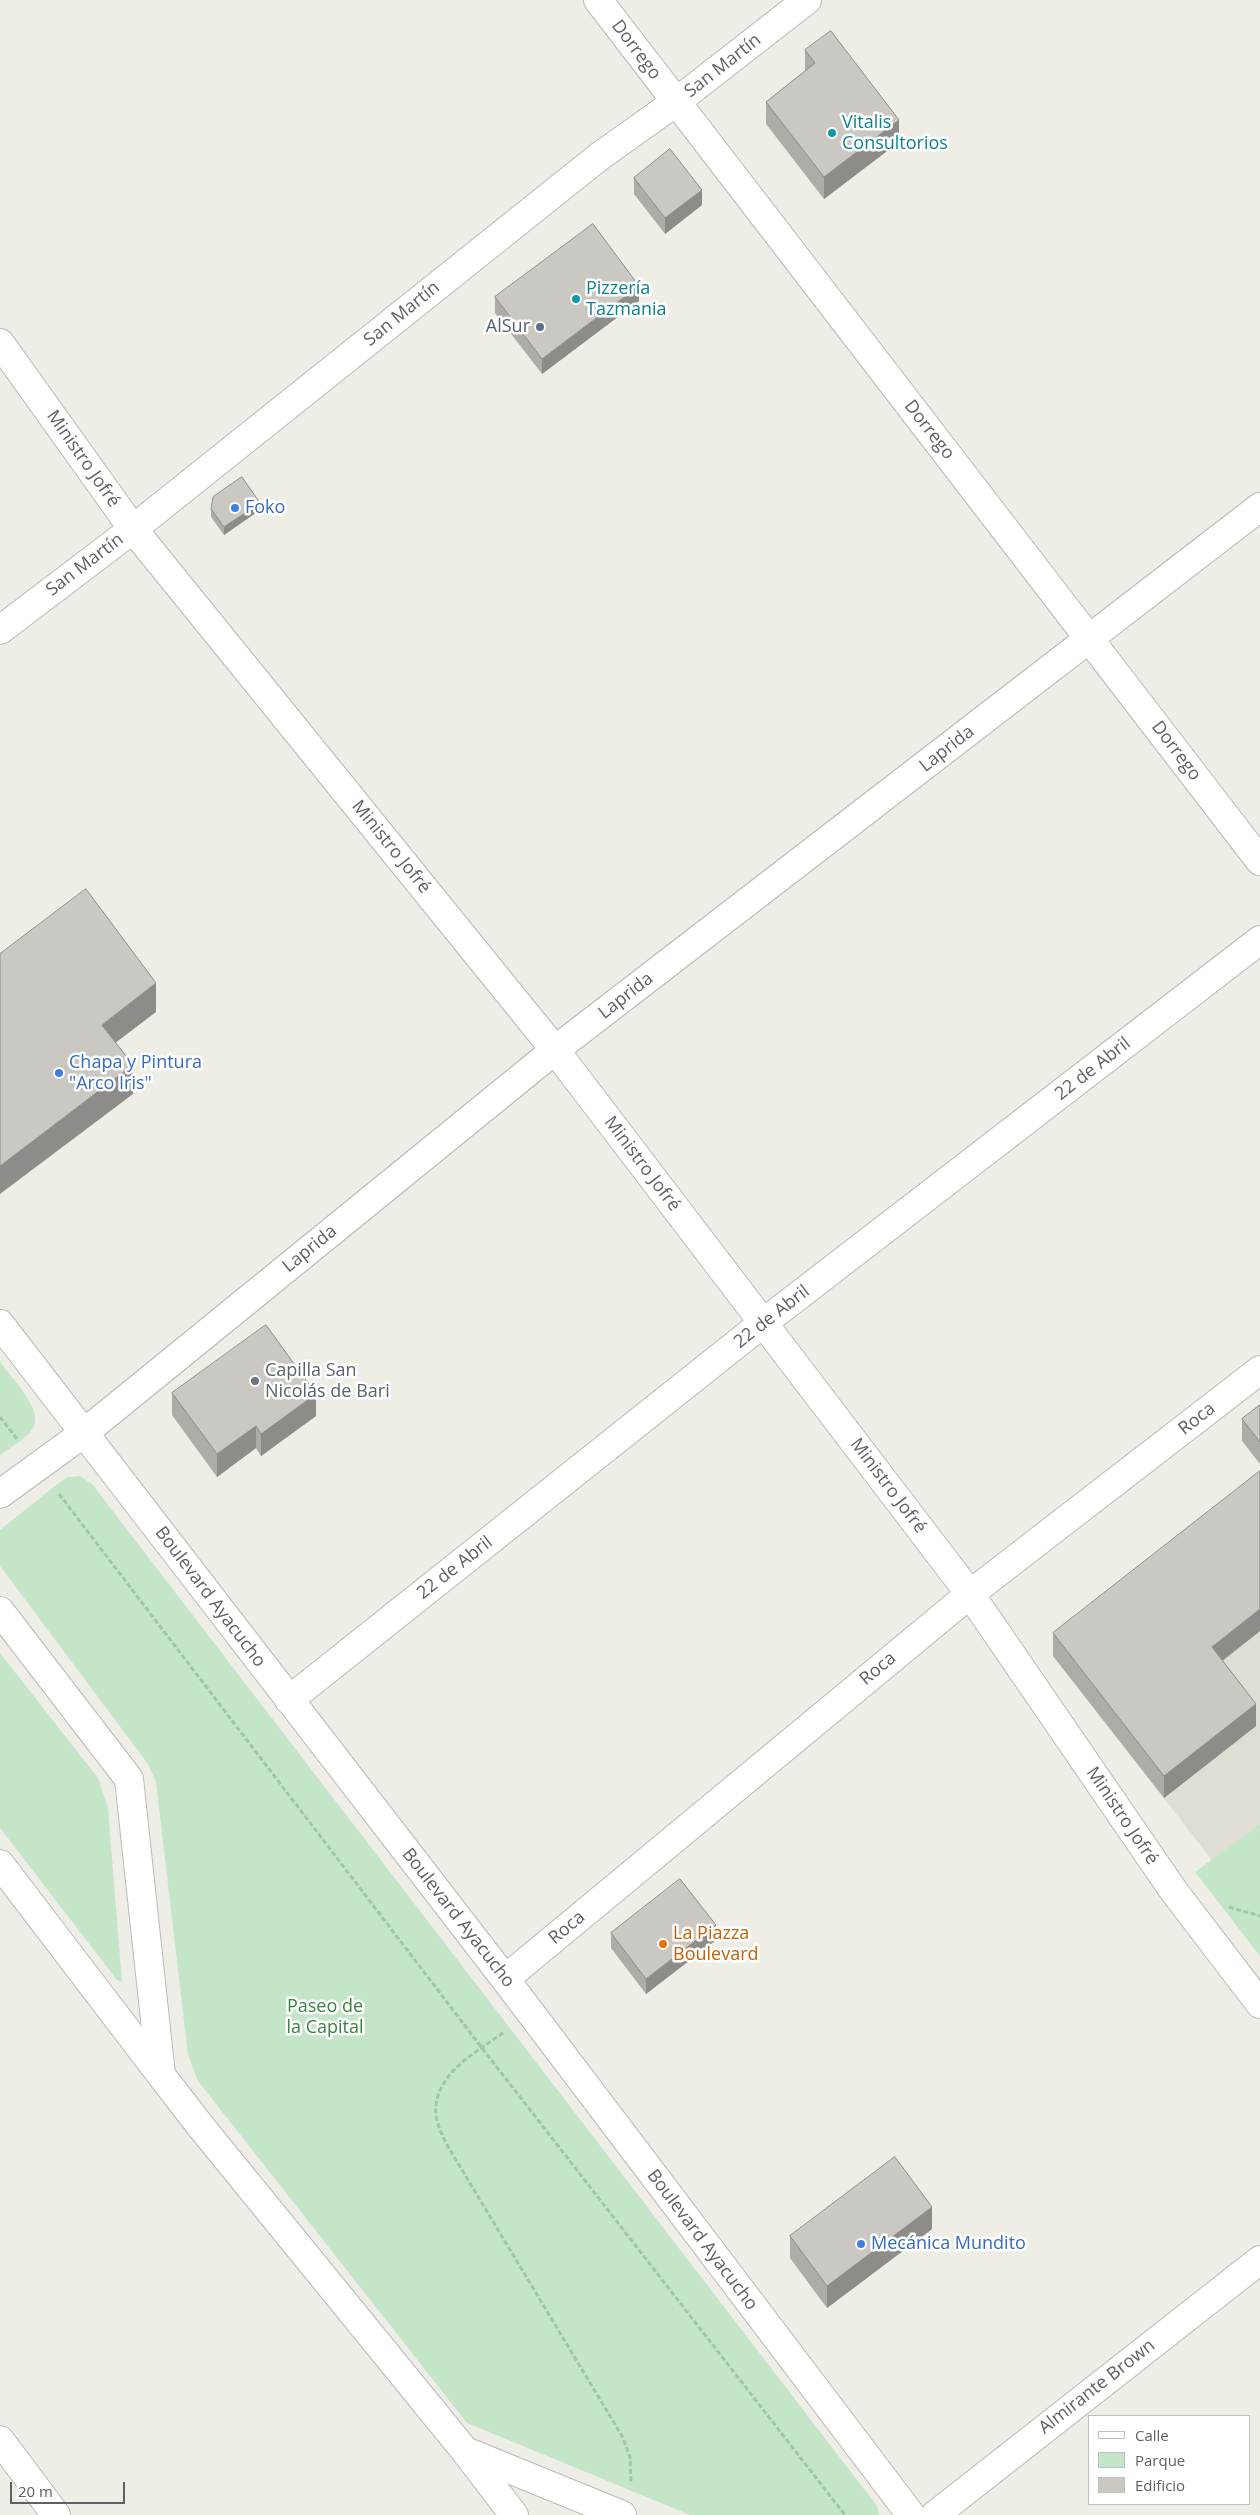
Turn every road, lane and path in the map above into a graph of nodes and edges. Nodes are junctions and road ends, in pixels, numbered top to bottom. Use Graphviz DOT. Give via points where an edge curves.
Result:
graph roads {
  1 [pos="598,0"];
  2 [pos="807,0"];
  3 [pos="676,102"];
  4 [pos="0,343"];
  5 [pos="1260,507"];
  6 [pos="132,529"];
  7 [pos="0,630"];
  8 [pos="1090,638"];
  9 [pos="1260,861"];
  10 [pos="1260,940"];
  11 [pos="556,1050"];
  12 [pos="763,1323"];
  13 [pos="0,1324"];
  14 [pos="1260,1370"];
  15 [pos="0,1417"];
  16 [pos="84,1433"];
  17 [pos="38,1467"];
  18 [pos="0,1494"];
  19 [pos="970,1594"];
  20 [pos="0,1610"];
  21 [pos="289,1700"];
  22 [pos="0,1864"];
  23 [pos="505,1979"];
  24 [pos="1260,2004"];
  25 [pos="532,2015"];
  26 [pos="482,2048"];
  27 [pos="161,2075"];
  28 [pos="1260,2260"];
  29 [pos="0,2440"];
  30 [pos="465,2451"];
  31 [pos="629,2489"];
  32 [pos="56,2515"];
  33 [pos="514,2515"];
  34 [pos="622,2515"];
  35 [pos="845,2515"];
  36 [pos="911,2515"];
  37 [pos="935,2515"];
  1 -- 3 [label="street, Dorrego"];
  2 -- 3 [label="street, San Martín"];
  3 -- 6 [label="street, San Martín" via="600,156"];
  3 -- 8 [label="street, Dorrego"];
  4 -- 6 [label="street, Ministro Jofré"];
  5 -- 8 [label="street, Laprida"];
  6 -- 7 [label="street, San Martín"];
  6 -- 11 [label="street, Ministro Jofré"];
  8 -- 9 [label="street, Dorrego"];
  8 -- 11 [label="street, Laprida"];
  10 -- 12 [label="street, 22 de Abril"];
  11 -- 12 [label="street, Ministro Jofré"];
  11 -- 16 [label="street, Laprida"];
  12 -- 19 [label="street, Ministro Jofré"];
  12 -- 21 [label="street, 22 de Abril"];
  13 -- 16 [label="street, Boulevard Ayacucho"];
  14 -- 19 [label="street, Roca"];
  15 -- 17 [label="path"];
  16 -- 17 [label="street, Laprida"];
  16 -- 21 [label="street, Boulevard Ayacucho"];
  17 -- 18 [label="street, Laprida"];
  17 -- 26 [label="path"];
  19 -- 23 [label="street, Roca"];
  19 -- 24 [label="street, Ministro Jofré" via="1173,1890"];
  20 -- 27 [label="street" via="129,1779"];
  21 -- 23 [label="street, Boulevard Ayacucho"];
  22 -- 27 [label="street"];
  23 -- 25 [label="street, Boulevard Ayacucho"];
  25 -- 26 [label="path"];
  25 -- 36 [label="street, Boulevard Ayacucho"];
  26 -- 31 [label="path" via="457,2066 444,2086 436,2106 439,2129 622,2436 630,2457 632,2481"];
  26 -- 35 [label="path"];
  27 -- 30 [label="street"];
  28 -- 37 [label="street, Almirante Brown"];
  29 -- 32 [label="street"];
  30 -- 33 [label="street"];
  30 -- 34 [label="street"];
}
